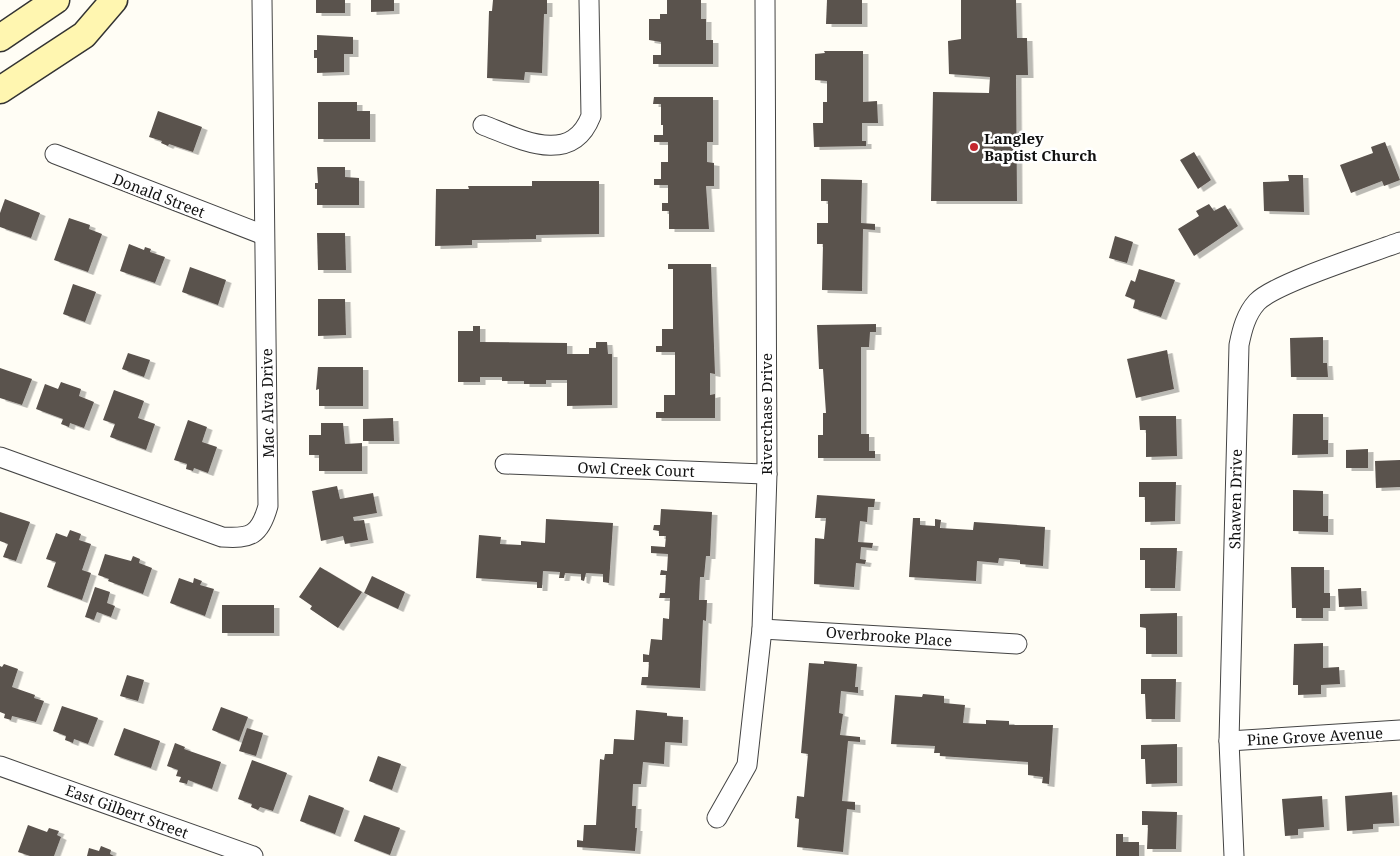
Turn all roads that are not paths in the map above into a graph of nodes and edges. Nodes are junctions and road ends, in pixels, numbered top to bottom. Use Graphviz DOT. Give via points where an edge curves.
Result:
graph roads {
  1 [pos="56,0"];
  2 [pos="114,0"];
  3 [pos="262,0"];
  4 [pos="589,0"];
  5 [pos="765,0"];
  6 [pos="0,38"];
  7 [pos="0,90"];
  8 [pos="483,125"];
  9 [pos="54,154"];
  10 [pos="264,235"];
  11 [pos="1400,242"];
  12 [pos="0,457"];
  13 [pos="505,464"];
  14 [pos="767,474"];
  15 [pos="762,628"];
  16 [pos="1017,644"];
  17 [pos="1400,730"];
  18 [pos="1229,741"];
  19 [pos="0,766"];
  20 [pos="717,818"];
  21 [pos="253,856"];
  22 [pos="1234,856"];
  1 -- 6 [label="main road"];
  2 -- 7 [label="main road" via="84,34"];
  3 -- 10 [label="street, Mac Alva Drive"];
  4 -- 8 [label="street" via="591,116 586,128 574,140 540,147"];
  5 -- 14 [label="street, Riverchase Drive"];
  9 -- 10 [label="street, Donald Street"];
  10 -- 12 [label="street, Mac Alva Drive" via="268,506 264,522 254,533 240,538 222,537"];
  11 -- 18 [label="street, Shawen Drive" via="1282,287 1258,302 1243,325 1239,345"];
  13 -- 14 [label="street, Owl Creek Court"];
  14 -- 15 [label="street, Riverchase Drive"];
  15 -- 16 [label="street, Overbrooke Place"];
  15 -- 20 [label="street, Riverchase Drive" via="747,765"];
  17 -- 18 [label="street, Pine Grove Avenue"];
  18 -- 22 [label="street, Shawen Drive"];
  19 -- 21 [label="street, East Gilbert Street"];
}
